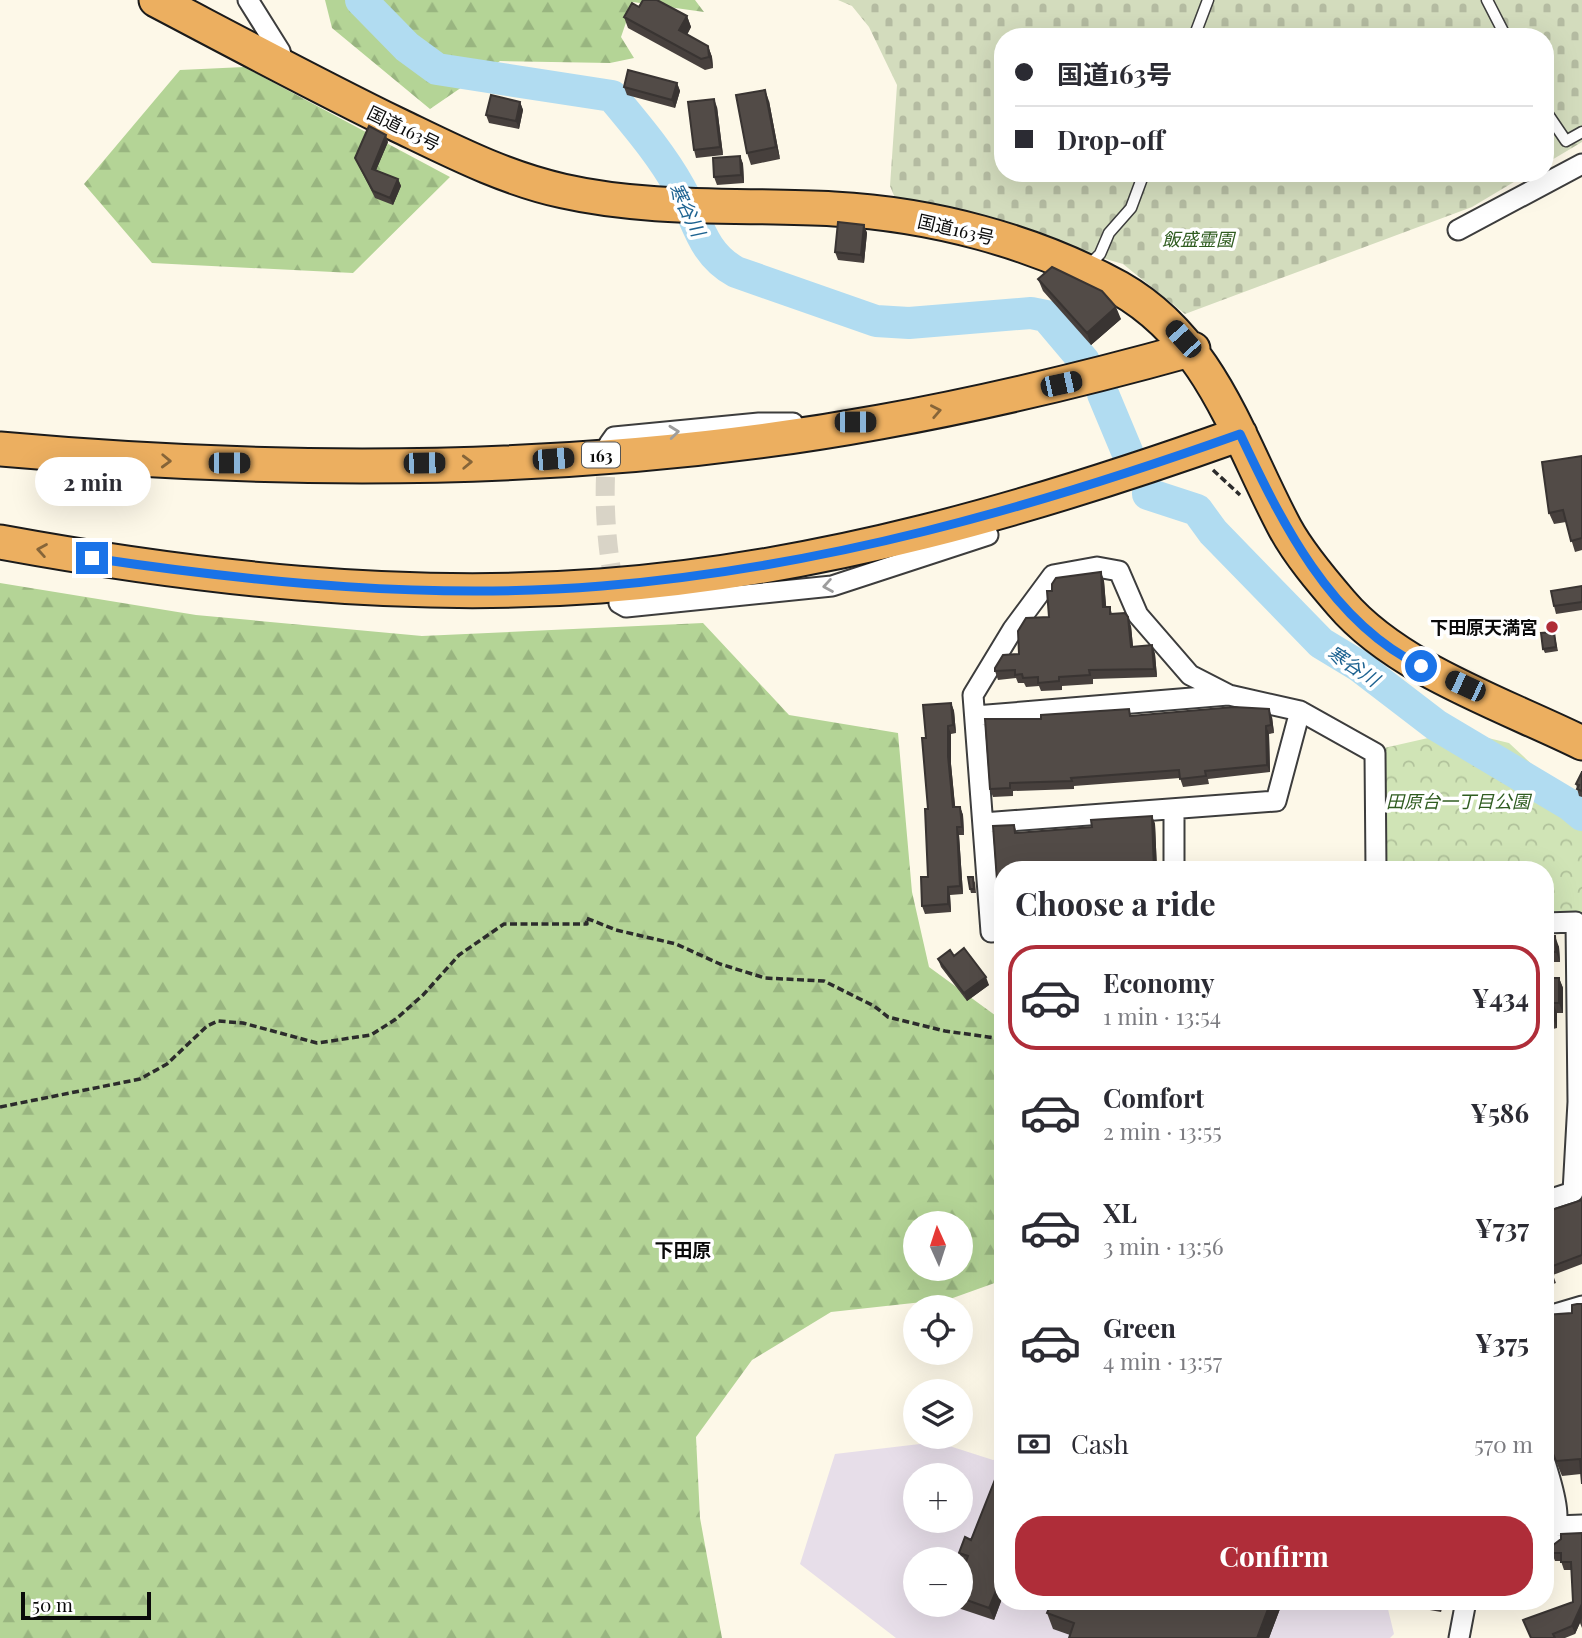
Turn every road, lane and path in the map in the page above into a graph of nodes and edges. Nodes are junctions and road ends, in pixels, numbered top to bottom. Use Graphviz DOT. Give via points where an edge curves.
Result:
graph roads {
  1 [pos="156,0"];
  2 [pos="248,0"];
  3 [pos="1208,0"];
  4 [pos="1487,0"];
  5 [pos="1198,28"];
  6 [pos="1501,28"];
  7 [pos="285,68"];
  8 [pos="1554,123"];
  9 [pos="1582,132"];
  10 [pos="1582,164"];
  11 [pos="1554,179"];
  12 [pos="1141,182"];
  13 [pos="1548,182"];
  14 [pos="1458,230"];
  15 [pos="1084,271"];
  16 [pos="1193,349"];
  17 [pos="878,422"];
  18 [pos="1240,434"];
  19 [pos="609,444"];
  20 [pos="0,449"];
  21 [pos="988,534"];
  22 [pos="0,542"];
  23 [pos="889,555"];
  24 [pos="619,603"];
  25 [pos="1229,695"];
  26 [pos="1300,711"];
  27 [pos="975,716"];
  28 [pos="1582,743"];
  29 [pos="1174,809"];
  30 [pos="983,823"];
  31 [pos="1174,861"];
  32 [pos="1376,861"];
  33 [pos="1554,923"];
  34 [pos="994,932"];
  35 [pos="994,1038"];
  36 [pos="0,1107"];
  37 [pos="1554,1198"];
  38 [pos="1582,1306"];
  39 [pos="1554,1314"];
  40 [pos="1554,1494"];
  41 [pos="1582,1525"];
  42 [pos="1556,1526"];
  43 [pos="1554,1534"];
  44 [pos="1464,1610"];
  45 [pos="1459,1638"];
  1 -- 7 [label="highway, 国道163号"];
  2 -- 7 [label="street" via="280,51"];
  3 -- 5 [label="lane"];
  4 -- 6 [label="lane"];
  7 -- 15 [label="highway, 国道163号" via="520,180 602,198 839,209 912,218 977,232"];
  8 -- 9 [label="lane" via="1566,141"];
  10 -- 11 [label="street"];
  12 -- 15 [label="lane" via="1131,208"];
  13 -- 14 [label="street"];
  15 -- 16 [label="highway, 国道163号" via="1149,309"];
  17 -- 16 [label="highway, 163, one-way" via="1084,379"];
  16 -- 18 [label="highway, 国道163号"];
  19 -- 17 [label="street, one-way" via="614,437 759,423"];
  20 -- 17 [label="highway, 163, one-way" via="229,463 464,462 662,451"];
  18 -- 23 [label="highway"];
  18 -- 28 [label="highway, 国道163号" via="1287,532 1343,606 1399,655"];
  21 -- 23 [label="street"];
  23 -- 22 [label="highway, one-way" via="527,590 281,580 167,569"];
  23 -- 24 [label="street, one-way" via="832,586 626,607"];
  25 -- 26 [label="street"];
  25 -- 27 [label="street"];
  25 -- 27 [label="street" via="1190,675 1138,615 1119,571 1097,567 1054,575 1013,629 973,695"];
  26 -- 29 [label="street" via="1276,801"];
  26 -- 32 [label="street" via="1375,753"];
  27 -- 30 [label="street"];
  29 -- 30 [label="street"];
  29 -- 31 [label="street"];
  30 -- 34 [label="street"];
  33 -- 37 [label="street" via="1576,922 1578,1102 1573,1192"];
  35 -- 36 [label="path" via="888,1017 824,981 765,978 676,944 586,918 587,924 504,924 459,955 423,996 372,1035 317,1043 218,1021 206,1026 167,1064 140,1079"];
  38 -- 39 [label="street"];
  40 -- 42 [label="street"];
  41 -- 42 [label="street"];
  42 -- 43 [label="street"];
  44 -- 45 [label="street"];
}
